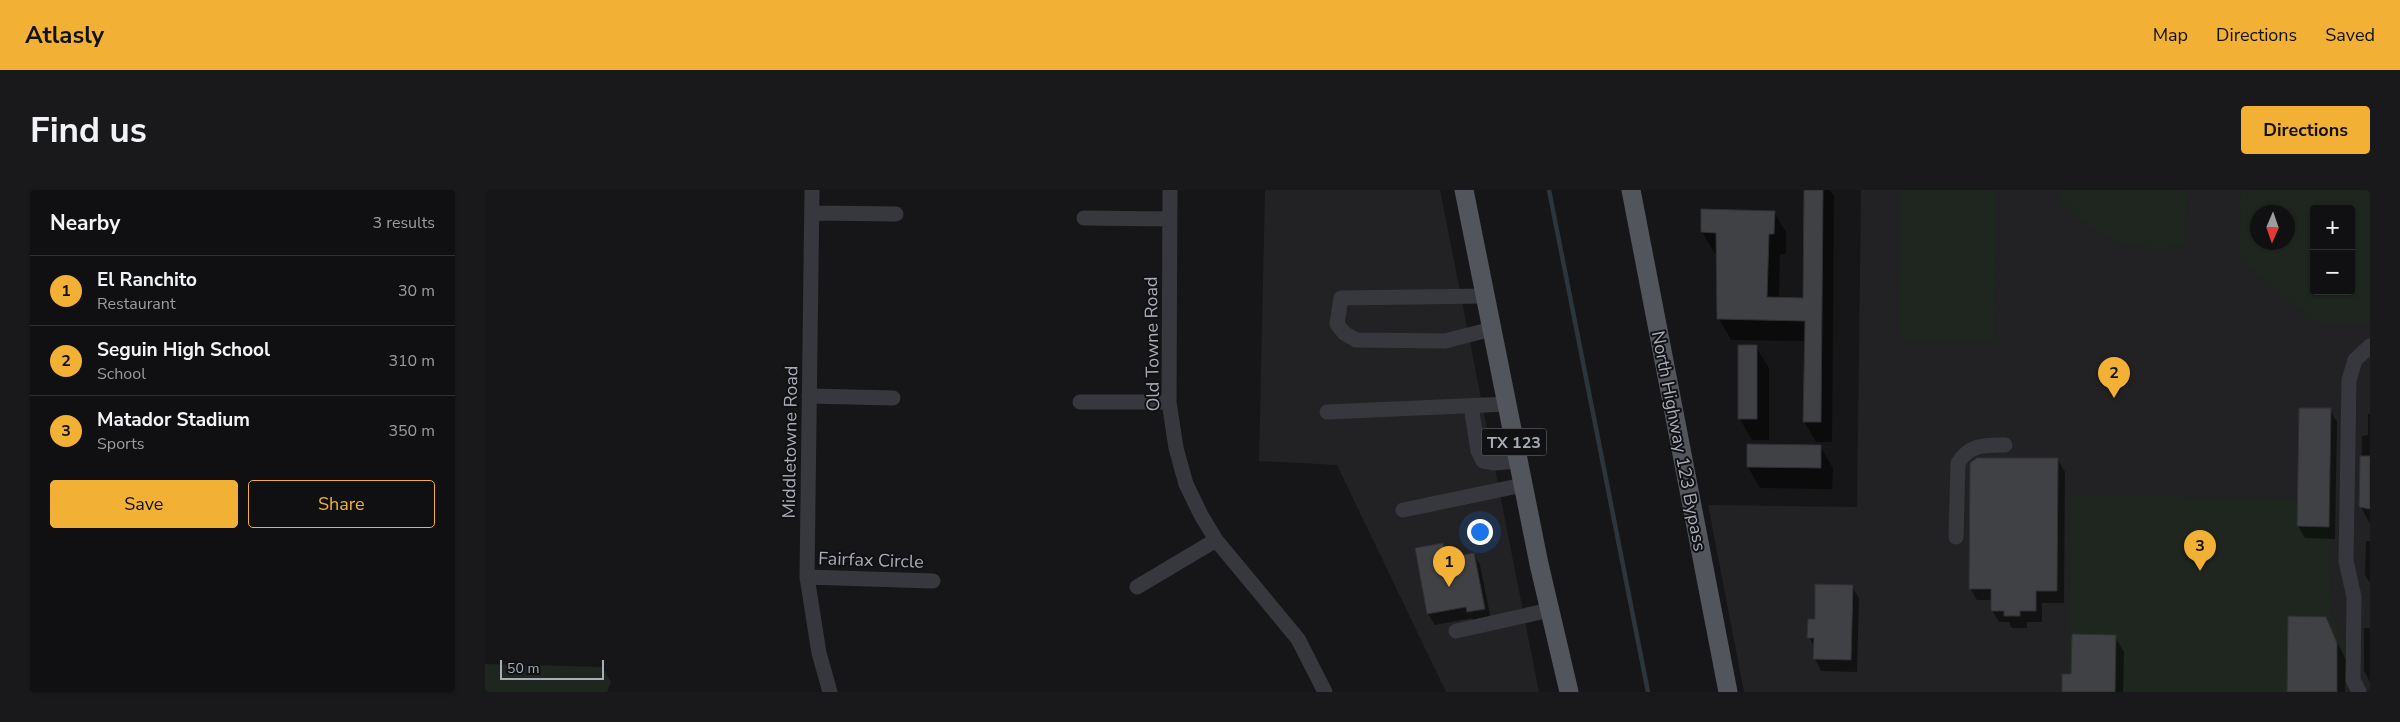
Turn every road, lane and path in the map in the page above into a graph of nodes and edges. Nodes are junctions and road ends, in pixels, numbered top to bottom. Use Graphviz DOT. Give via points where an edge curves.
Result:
graph roads {
  1 [pos="812,190"];
  2 [pos="1170,190"];
  3 [pos="1465,190"];
  4 [pos="1631,190"];
  5 [pos="812,213"];
  6 [pos="896,214"];
  7 [pos="1084,218"];
  8 [pos="1170,219"];
  9 [pos="1485,296"];
  10 [pos="1492,328"];
  11 [pos="2370,346"];
  12 [pos="809,396"];
  13 [pos="893,398"];
  14 [pos="1080,402"];
  15 [pos="1169,402"];
  16 [pos="1507,404"];
  17 [pos="1471,406"];
  18 [pos="1327,412"];
  19 [pos="2005,445"];
  20 [pos="1518,461"];
  21 [pos="1523,485"];
  22 [pos="1403,510"];
  23 [pos="1956,537"];
  24 [pos="1216,540"];
  25 [pos="807,577"];
  26 [pos="933,581"];
  27 [pos="1137,587"];
  28 [pos="1550,610"];
  29 [pos="1456,631"];
  30 [pos="2363,691"];
  31 [pos="830,692"];
  32 [pos="1325,692"];
  33 [pos="1569,692"];
  34 [pos="1728,692"];
  1 -- 5 [label="street, Middletowne Road"];
  2 -- 8 [label="street, Old Towne Road"];
  3 -- 9 [label="main road, TX 123"];
  4 -- 34 [label="main road, North Highway 123 Bypass"];
  5 -- 6 [label="street"];
  5 -- 12 [label="street, Middletowne Road"];
  7 -- 8 [label="street"];
  8 -- 15 [label="street, Old Towne Road"];
  9 -- 10 [label="main road, TX 123"];
  9 -- 10 [label="street" via="1341,298 1337,324 1344,334 1356,340 1445,341"];
  10 -- 16 [label="main road, TX 123"];
  11 -- 30 [label="street" via="2355,360 2349,380 2346,561 2353,597 2353,680"];
  12 -- 13 [label="street"];
  12 -- 25 [label="street, Middletowne Road"];
  14 -- 15 [label="street"];
  15 -- 24 [label="street, Old Towne Road" via="1186,484"];
  16 -- 17 [label="street"];
  16 -- 20 [label="main road, TX 123"];
  17 -- 18 [label="street"];
  17 -- 20 [label="street" via="1477,451 1483,461"];
  19 -- 23 [label="street" via="1973,447 1959,463"];
  20 -- 21 [label="main road, TX 123"];
  21 -- 22 [label="street"];
  21 -- 28 [label="main road, TX 123"];
  24 -- 27 [label="street"];
  24 -- 32 [label="street, Old Towne Road" via="1298,639"];
  25 -- 26 [label="street, Fairfax Circle"];
  25 -- 31 [label="street, Middletowne Road" via="819,653"];
  28 -- 29 [label="street"];
  28 -- 33 [label="main road, TX 123"];
}
